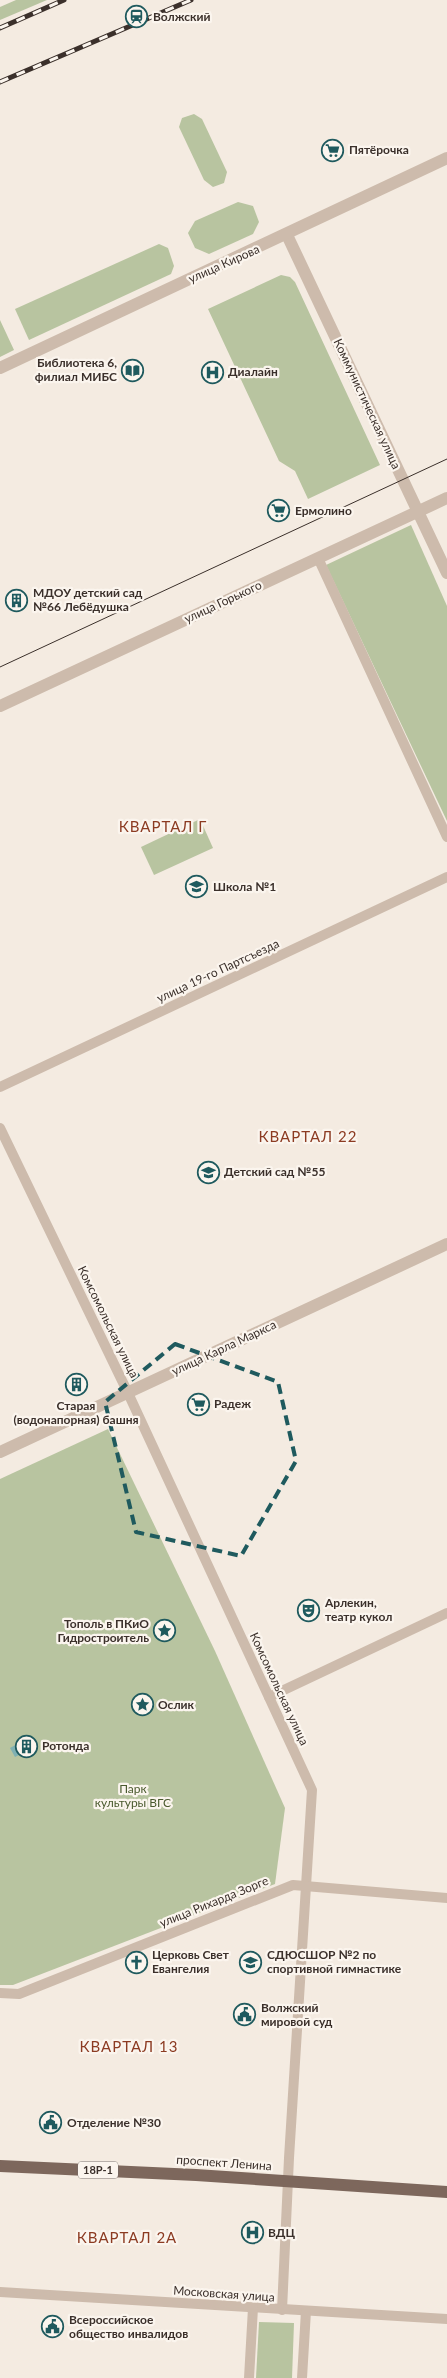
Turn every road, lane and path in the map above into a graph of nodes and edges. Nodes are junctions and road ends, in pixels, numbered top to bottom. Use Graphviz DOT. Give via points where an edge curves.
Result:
graph roads {
  1 [pos="447,158"];
  2 [pos="287,235"];
  3 [pos="0,368"];
  4 [pos="447,498"];
  5 [pos="418,511"];
  6 [pos="318,558"];
  7 [pos="447,573"];
  8 [pos="0,706"];
  9 [pos="447,837"];
  10 [pos="447,878"];
  11 [pos="0,1087"];
  12 [pos="0,1128"];
  13 [pos="447,1244"];
  14 [pos="128,1393"];
  15 [pos="0,1452"];
  16 [pos="447,1613"];
  17 [pos="269,1696"];
  18 [pos="305,1884"];
  19 [pos="447,1898"];
  20 [pos="0,1993"];
  21 [pos="0,2166"];
  22 [pos="287,2181"];
  23 [pos="447,2192"];
  24 [pos="0,2292"];
  25 [pos="253,2308"];
  26 [pos="282,2310"];
  27 [pos="306,2311"];
  28 [pos="447,2319"];
  29 [pos="249,2378"];
  30 [pos="302,2378"];
  1 -- 2 [label="street, улица Кирова"];
  2 -- 3 [label="street, улица Кирова"];
  2 -- 5 [label="street, Коммунистическая улица"];
  4 -- 5 [label="street, улица Горького"];
  5 -- 6 [label="street, улица Горького"];
  5 -- 7 [label="street, Коммунистическая улица"];
  6 -- 8 [label="street, улица Горького"];
  6 -- 9 [label="street"];
  10 -- 11 [label="street, улица 19-го Партсъезда"];
  12 -- 14 [label="street, Комсомольская улица"];
  13 -- 14 [label="street, улица Карла Маркса"];
  14 -- 15 [label="street, улица Карла Маркса"];
  14 -- 17 [label="street, Комсомольская улица"];
  16 -- 17 [label="street"];
  17 -- 18 [label="street, Комсомольская улица" via="312,1790"];
  18 -- 19 [label="street, улица Рихарда Зорге"];
  18 -- 20 [label="street, улица Рихарда Зорге" via="293,1885 19,1994"];
  18 -- 22 [label="street, Комсомольская улица"];
  21 -- 22 [label="main road, проспект Ленина / 18Р-1"];
  22 -- 23 [label="main road, проспект Ленина / 18Р-1"];
  22 -- 26 [label="street, Комсомольская улица"];
  24 -- 25 [label="street, Московская улица"];
  25 -- 26 [label="street, Московская улица"];
  25 -- 29 [label="street"];
  26 -- 27 [label="street, Московская улица"];
  27 -- 28 [label="street, Московская улица"];
  27 -- 30 [label="street"];
}
